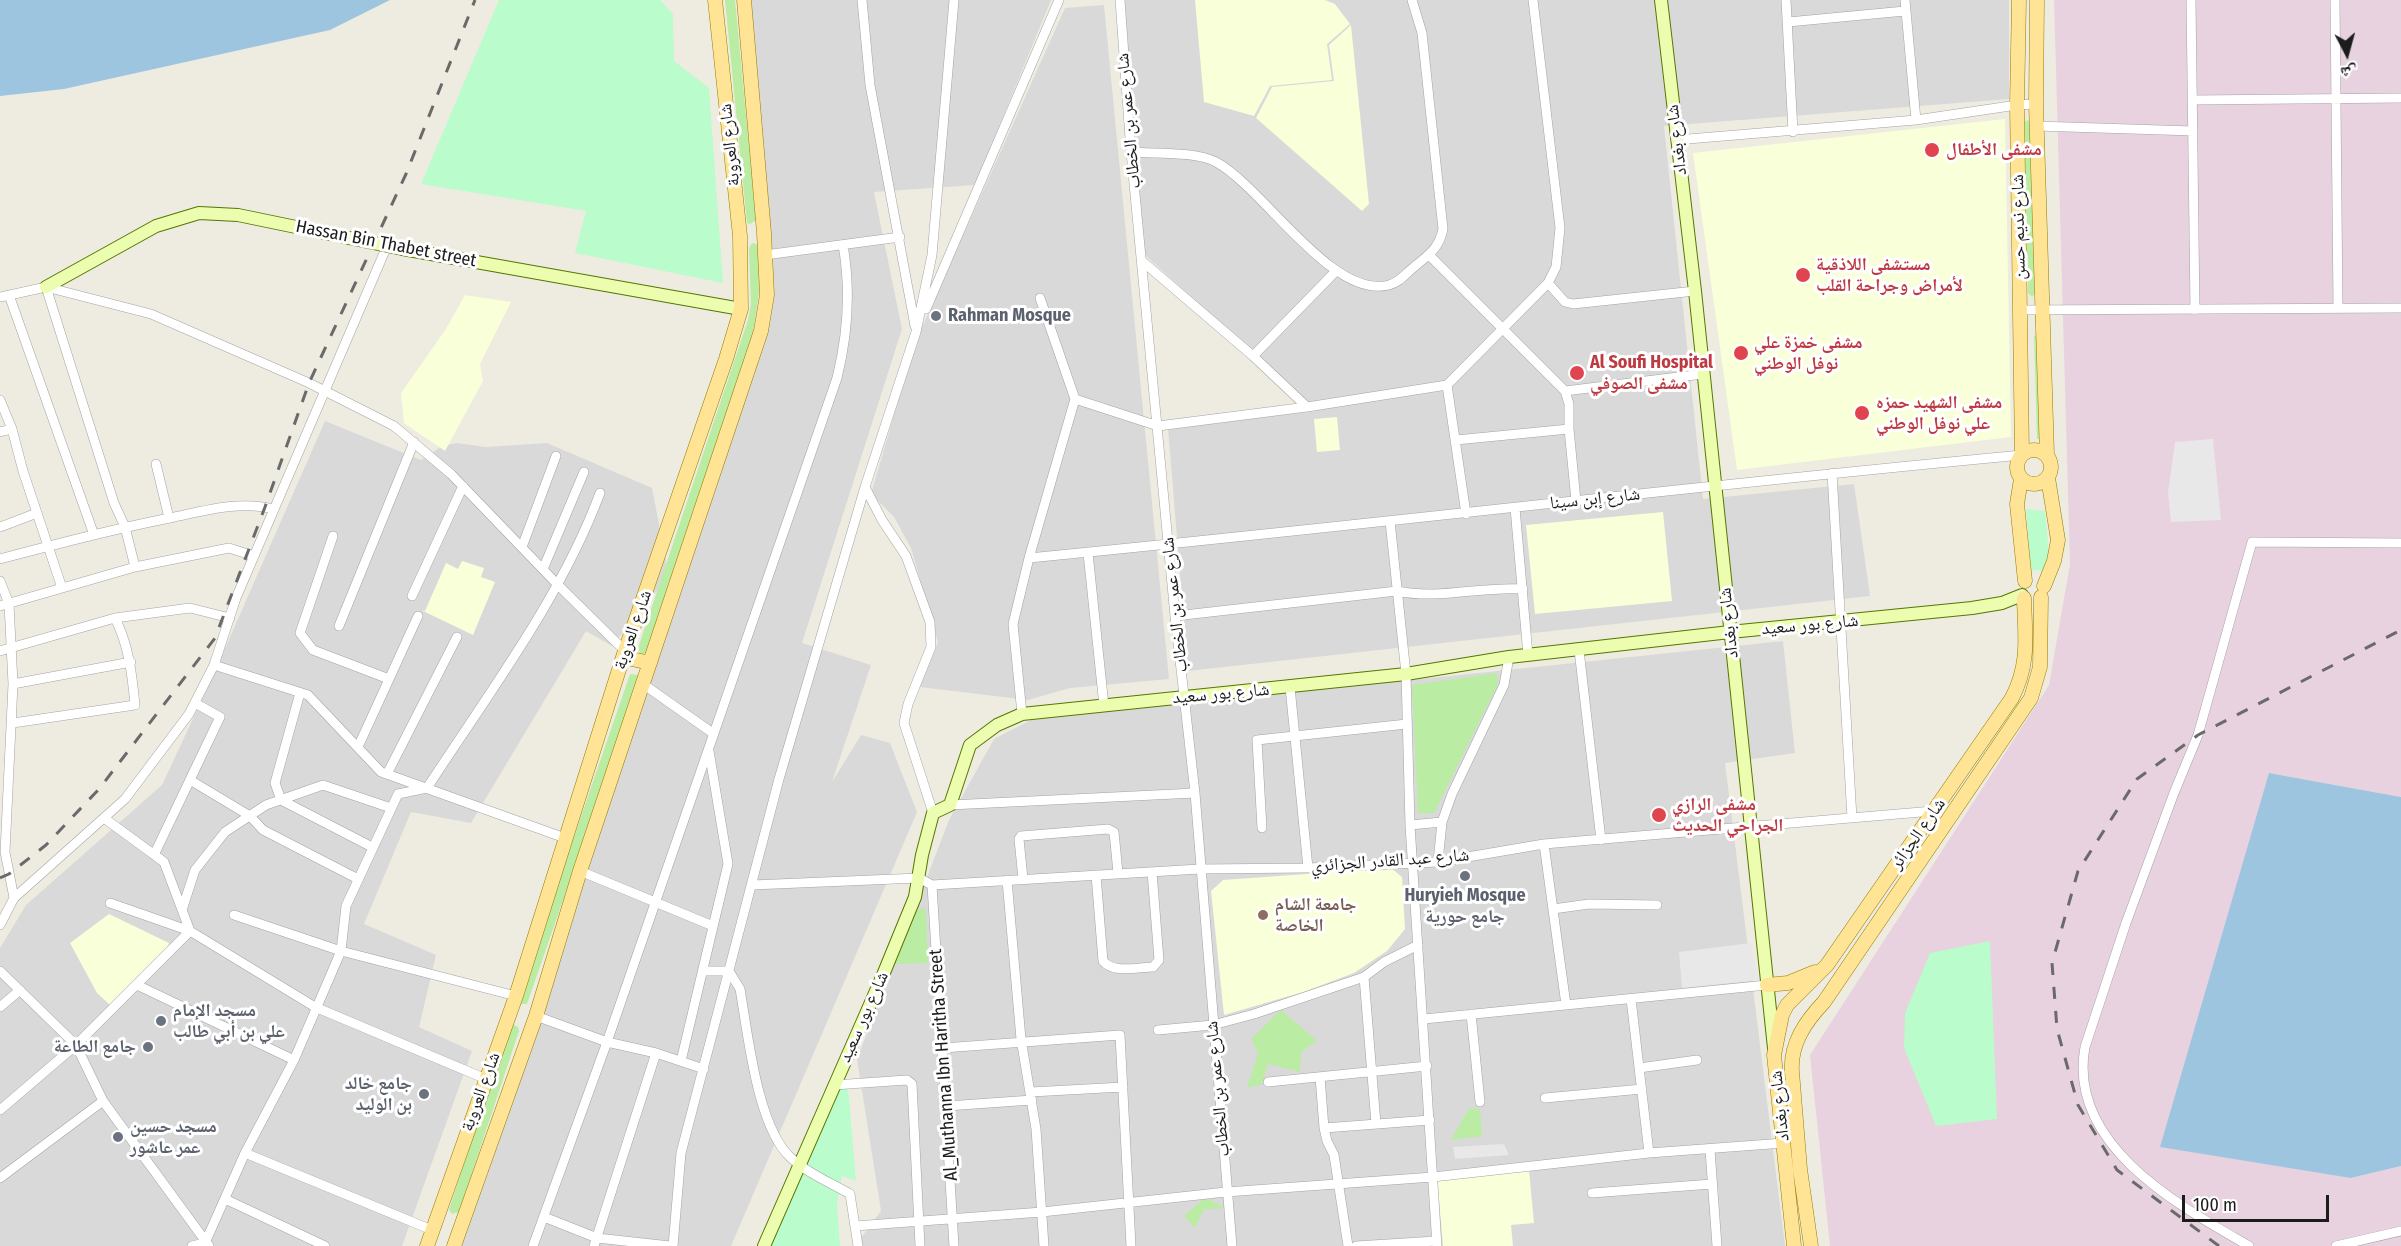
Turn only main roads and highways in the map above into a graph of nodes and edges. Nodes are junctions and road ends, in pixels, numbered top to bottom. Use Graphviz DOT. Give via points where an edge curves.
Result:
graph roads {
  1 [pos="715,0"];
  2 [pos="744,0"];
  3 [pos="1661,0"];
  4 [pos="2019,0"];
  5 [pos="2037,0"];
  6 [pos="764,233"];
  7 [pos="740,236"];
  8 [pos="46,287"];
  9 [pos="741,309"];
  10 [pos="2022,455"];
  11 [pos="2047,455"];
  12 [pos="2048,478"];
  13 [pos="2021,479"];
  14 [pos="2025,581"];
  15 [pos="2042,592"];
  16 [pos="2023,596"];
  17 [pos="1730,632"];
  18 [pos="624,654"];
  19 [pos="650,663"];
  20 [pos="2012,698"];
  21 [pos="2027,706"];
  22 [pos="1933,811"];
  23 [pos="1952,812"];
  24 [pos="1827,965"];
  25 [pos="1767,985"];
  26 [pos="510,1010"];
  27 [pos="536,1016"];
  28 [pos="1774,1055"];
  29 [pos="1791,1058"];
  30 [pos="427,1246"];
  31 [pos="454,1246"];
  32 [pos="764,1246"];
  33 [pos="1794,1246"];
  34 [pos="1811,1246"];
  1 -- 7 [label="main road, شارع العروبة"];
  2 -- 6 [label="main road, شارع العروبة"];
  3 -- 17 [label="main road, شارع بغداد"];
  4 -- 10 [label="main road, شارع نديم حسن"];
  5 -- 11 [label="main road, شارع نديم حسن" via="2036,126"];
  6 -- 7 [label="main road"];
  6 -- 19 [label="main road, شارع العروبة" via="767,295 761,331"];
  7 -- 9 [label="main road, شارع العروبة"];
  8 -- 9 [label="main road, Hassan Bin Thabet street, bridge" via="156,226 199,213 238,215 403,249"];
  9 -- 18 [label="main road, شارع العروبة"];
  10 -- 11 [label="main road" via="2037,450"];
  10 -- 13 [label="main road" via="2017,464"];
  11 -- 12 [label="main road" via="2052,468"];
  12 -- 13 [label="main road" via="2035,485"];
  12 -- 15 [label="main road" via="2058,540"];
  13 -- 14 [label="main road" via="2017,504"];
  14 -- 15 [label="main road" via="2036,578"];
  14 -- 16 [label="main road" via="2021,587"];
  15 -- 16 [label="main road" via="2031,601"];
  15 -- 21 [label="main road, شارع الجزائر" via="2040,667"];
  16 -- 17 [label="main road, شارع بور سعيد" via="1972,608"];
  16 -- 20 [label="main road, شارع الجزائر" via="2026,653 2023,678"];
  17 -- 25 [label="main road, شارع بغداد"];
  17 -- 32 [label="main road, شارع بور سعيد" via="1509,657 1406,674 1022,714 997,725 970,745 950,805 933,813 915,897"];
  18 -- 19 [label="main road"];
  18 -- 26 [label="main road, شارع العروبة"];
  19 -- 27 [label="main road, شارع العروبة"];
  20 -- 21 [label="main road"];
  20 -- 22 [label="main road, شارع الجزائر"];
  21 -- 23 [label="main road, شارع الجزائر"];
  22 -- 23 [label="main road"];
  22 -- 24 [label="main road, شارع الجزائر"];
  23 -- 29 [label="main road, شارع الجزائر" via="1804,1028"];
  24 -- 25 [label="main road" via="1799,980"];
  24 -- 28 [label="main road, شارع الجزائر" via="1786,1005"];
  25 -- 28 [label="main road, شارع بغداد"];
  26 -- 27 [label="main road"];
  26 -- 30 [label="main road, شارع العروبة"];
  27 -- 31 [label="main road, شارع العروبة"];
  28 -- 33 [label="main road, شارع بغداد"];
  29 -- 34 [label="main road, شارع بغداد"];
}
